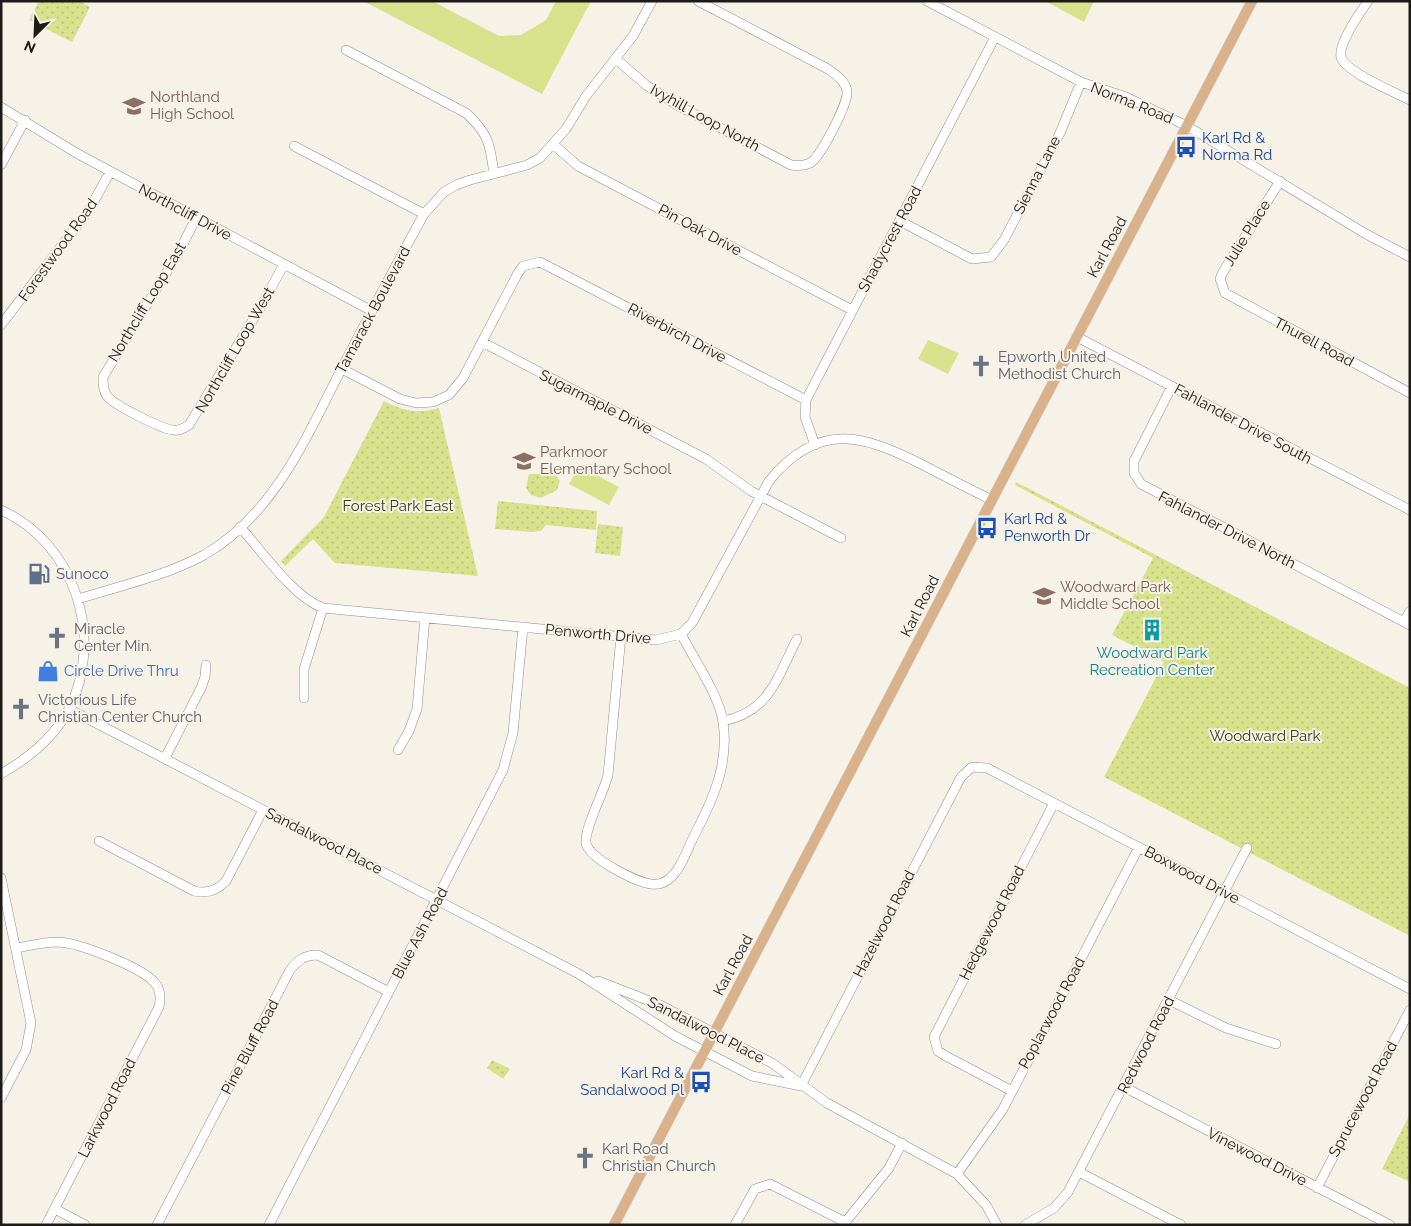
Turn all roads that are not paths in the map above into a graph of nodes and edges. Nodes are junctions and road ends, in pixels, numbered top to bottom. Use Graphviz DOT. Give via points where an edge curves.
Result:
graph roads {
  1 [pos="652,1"];
  2 [pos="698,1"];
  3 [pos="927,1"];
  4 [pos="1252,1"];
  5 [pos="1368,1"];
  6 [pos="995,37"];
  7 [pos="346,50"];
  8 [pos="616,59"];
  9 [pos="1081,82"];
  10 [pos="1410,100"];
  11 [pos="1,107"];
  12 [pos="25,120"];
  13 [pos="1187,126"];
  14 [pos="553,144"];
  15 [pos="294,146"];
  16 [pos="1,164"];
  17 [pos="110,172"];
  18 [pos="494,174"];
  19 [pos="1280,181"];
  20 [pos="424,214"];
  21 [pos="196,218"];
  22 [pos="900,221"];
  23 [pos="1410,257"];
  24 [pos="284,264"];
  25 [pos="1222,288"];
  26 [pos="852,310"];
  27 [pos="372,311"];
  28 [pos="1,325"];
  29 [pos="1077,337"];
  30 [pos="482,342"];
  31 [pos="342,369"];
  32 [pos="1172,386"];
  33 [pos="1410,393"];
  34 [pos="806,400"];
  35 [pos="180,430"];
  36 [pos="814,445"];
  37 [pos="760,496"];
  38 [pos="992,500"];
  39 [pos="1,510"];
  40 [pos="1410,510"];
  41 [pos="240,527"];
  42 [pos="841,538"];
  43 [pos="78,599"];
  44 [pos="323,608"];
  45 [pos="1410,612"];
  46 [pos="425,618"];
  47 [pos="1407,623"];
  48 [pos="523,627"];
  49 [pos="681,634"];
  50 [pos="621,636"];
  51 [pos="797,638"];
  52 [pos="206,665"];
  53 [pos="304,698"];
  54 [pos="69,708"];
  55 [pos="723,721"];
  56 [pos="398,750"];
  57 [pos="165,758"];
  58 [pos="972,767"];
  59 [pos="1,774"];
  60 [pos="1054,803"];
  61 [pos="263,810"];
  62 [pos="98,841"];
  63 [pos="1139,847"];
  64 [pos="1247,848"];
  65 [pos="1,878"];
  66 [pos="1225,892"];
  67 [pos="437,900"];
  68 [pos="17,948"];
  69 [pos="579,974"];
  70 [pos="1410,989"];
  71 [pos="389,992"];
  72 [pos="1169,1000"];
  73 [pos="1410,1010"];
  74 [pos="713,1034"];
  75 [pos="1276,1044"];
  76 [pos="704,1051"];
  77 [pos="800,1086"];
  78 [pos="1124,1087"];
  79 [pos="1012,1091"];
  80 [pos="1,1098"];
  81 [pos="902,1143"];
  82 [pos="1079,1172"];
  83 [pos="957,1174"];
  84 [pos="1317,1188"];
  85 [pos="55,1209"];
  86 [pos="844,1224"];
  87 [pos="46,1225"];
  88 [pos="85,1225"];
  89 [pos="157,1225"];
  90 [pos="268,1225"];
  91 [pos="614,1225"];
  92 [pos="735,1225"];
  93 [pos="997,1225"];
  94 [pos="1025,1225"];
  95 [pos="1182,1225"];
  96 [pos="1390,1225"];
  1 -- 8 [label="street, Tamarack Boulevard"];
  2 -- 8 [label="street, Ivyhill Loop North" via="838,76 847,90 844,105 819,154 810,163 801,166 780,160 677,106"];
  3 -- 6 [label="street, Norma Road"];
  4 -- 13 [label="main road, Karl Road"];
  5 -- 10 [label="street" via="1344,41 1341,57 1357,72"];
  6 -- 9 [label="street, Norma Road"];
  6 -- 22 [label="street, Shadycrest Road"];
  7 -- 18 [label="street" via="466,114 482,128 490,148"];
  8 -- 14 [label="street, Tamarack Boulevard"];
  9 -- 13 [label="street, Norma Road" via="1126,97"];
  9 -- 22 [label="street, Sienna Lane" via="1060,133 996,253 982,260 972,259"];
  11 -- 12 [label="street, Northcliff Drive"];
  12 -- 16 [label="street"];
  12 -- 17 [label="street, Northcliff Drive"];
  13 -- 19 [label="street, Norma Road"];
  13 -- 29 [label="main road, Karl Road"];
  14 -- 18 [label="street, Tamarack Boulevard" via="540,158 527,165"];
  14 -- 26 [label="street, Pin Oak Drive" via="578,166"];
  15 -- 20 [label="street"];
  17 -- 21 [label="street, Northcliff Drive"];
  17 -- 28 [label="street, Forestwood Road" via="89,210"];
  18 -- 20 [label="street, Tamarack Boulevard" via="444,192"];
  19 -- 23 [label="street, Norma Road"];
  19 -- 25 [label="street, Julie Place" via="1223,272 1220,279"];
  20 -- 27 [label="street, Tamarack Boulevard"];
  21 -- 24 [label="street, Northcliff Drive"];
  21 -- 35 [label="street, Northcliff Loop East" via="103,377 103,387 115,403 166,429"];
  22 -- 26 [label="street, Shadycrest Road"];
  24 -- 27 [label="street, Northcliff Drive"];
  24 -- 35 [label="street, Northcliff Loop West" via="195,418"];
  25 -- 33 [label="street, Thurell Road" via="1230,298"];
  26 -- 34 [label="street, Shadycrest Road"];
  27 -- 31 [label="street, Tamarack Boulevard"];
  29 -- 32 [label="street, Fahlander Drive South"];
  29 -- 38 [label="main road, Karl Road"];
  30 -- 31 [label="street" via="457,388 432,402 400,399"];
  30 -- 34 [label="street, Riverbirch Drive" via="523,266 540,262"];
  30 -- 37 [label="street, Sugarmaple Drive" via="706,459"];
  31 -- 41 [label="street, Tamarack Boulevard" via="289,468"];
  32 -- 40 [label="street, Fahlander Drive South"];
  32 -- 47 [label="street, Fahlander Drive North" via="1134,461 1134,473 1141,484"];
  34 -- 36 [label="street" via="805,417"];
  36 -- 37 [label="street" via="781,466"];
  36 -- 38 [label="street" via="850,439 878,444"];
  37 -- 42 [label="street, Sugarmaple Drive"];
  37 -- 49 [label="street" via="701,611"];
  38 -- 74 [label="main road, Karl Road"];
  39 -- 43 [label="street" via="37,534 54,553 69,576"];
  41 -- 43 [label="street, Tamarack Boulevard" via="204,554 180,566"];
  41 -- 44 [label="street, Penworth Drive" via="297,590"];
  43 -- 54 [label="street" via="84,626 84,657"];
  44 -- 46 [label="street, Penworth Drive"];
  44 -- 53 [label="street" via="304,669"];
  45 -- 47 [label="street"];
  46 -- 48 [label="street, Penworth Drive"];
  46 -- 56 [label="street" via="417,709"];
  48 -- 50 [label="street, Penworth Drive"];
  48 -- 67 [label="street, Blue Ash Road" via="508,755 496,787"];
  49 -- 50 [label="street, Penworth Drive" via="656,640"];
  49 -- 55 [label="street" via="709,686"];
  50 -- 55 [label="street" via="608,775 586,842 592,854 643,882 663,883 675,873 713,800 724,758"];
  51 -- 55 [label="street" via="764,700 751,712"];
  52 -- 57 [label="street" via="201,688"];
  54 -- 57 [label="street, Sandalwood Place"];
  54 -- 59 [label="street" via="41,747"];
  57 -- 61 [label="street, Sandalwood Place"];
  58 -- 60 [label="street, Boxwood Drive" via="987,768"];
  58 -- 77 [label="street, Hazelwood Road" via="960,777"];
  60 -- 63 [label="street, Boxwood Drive"];
  60 -- 79 [label="street, Hedgewood Road" via="937,1030 936,1045 944,1055"];
  61 -- 62 [label="street" via="226,880 217,889 206,893 194,891"];
  61 -- 67 [label="street, Sandalwood Place"];
  63 -- 66 [label="street, Boxwood Drive"];
  63 -- 79 [label="street, Poplarwood Road"];
  64 -- 66 [label="street, Redwood Road"];
  65 -- 68 [label="street"];
  66 -- 70 [label="street, Boxwood Drive"];
  66 -- 72 [label="street, Redwood Road"];
  67 -- 69 [label="street, Sandalwood Place"];
  67 -- 71 [label="street, Blue Ash Road"];
  68 -- 80 [label="street" via="31,1022 26,1050"];
  68 -- 85 [label="street, Larkwood Road" via="60,942 87,947 148,977 159,989 159,1007"];
  69 -- 74 [label="street, Sandalwood Place" via="660,1005"];
  69 -- 76 [label="street, Sandalwood Place" via="659,1027"];
  71 -- 89 [label="street, Pine Bluff Road" via="318,955 298,960"];
  71 -- 90 [label="street, Blue Ash Road"];
  72 -- 75 [label="street" via="1226,1028"];
  72 -- 78 [label="street, Redwood Road"];
  73 -- 84 [label="street, Sprucewood Road"];
  74 -- 76 [label="main road, Karl Road"];
  74 -- 77 [label="street, Sandalwood Place" via="782,1069"];
  76 -- 77 [label="street, Sandalwood Place" via="752,1076"];
  76 -- 91 [label="main road, Karl Road"];
  77 -- 81 [label="street, Sandalwood Place"];
  78 -- 82 [label="street, Redwood Road"];
  78 -- 84 [label="street, Vinewood Drive"];
  79 -- 83 [label="street, Poplarwood Road"];
  81 -- 83 [label="street, Sandalwood Place"];
  81 -- 86 [label="street" via="889,1168"];
  82 -- 94 [label="street, Redwood Road" via="1054,1208"];
  82 -- 95 [label="street"];
  83 -- 93 [label="street, Sandalwood Place" via="986,1205"];
  84 -- 96 [label="street, Vinewood Drive"];
  85 -- 87 [label="street, Larkwood Road"];
  85 -- 88 [label="street"];
  86 -- 92 [label="street" via="770,1184 751,1194"];
}
